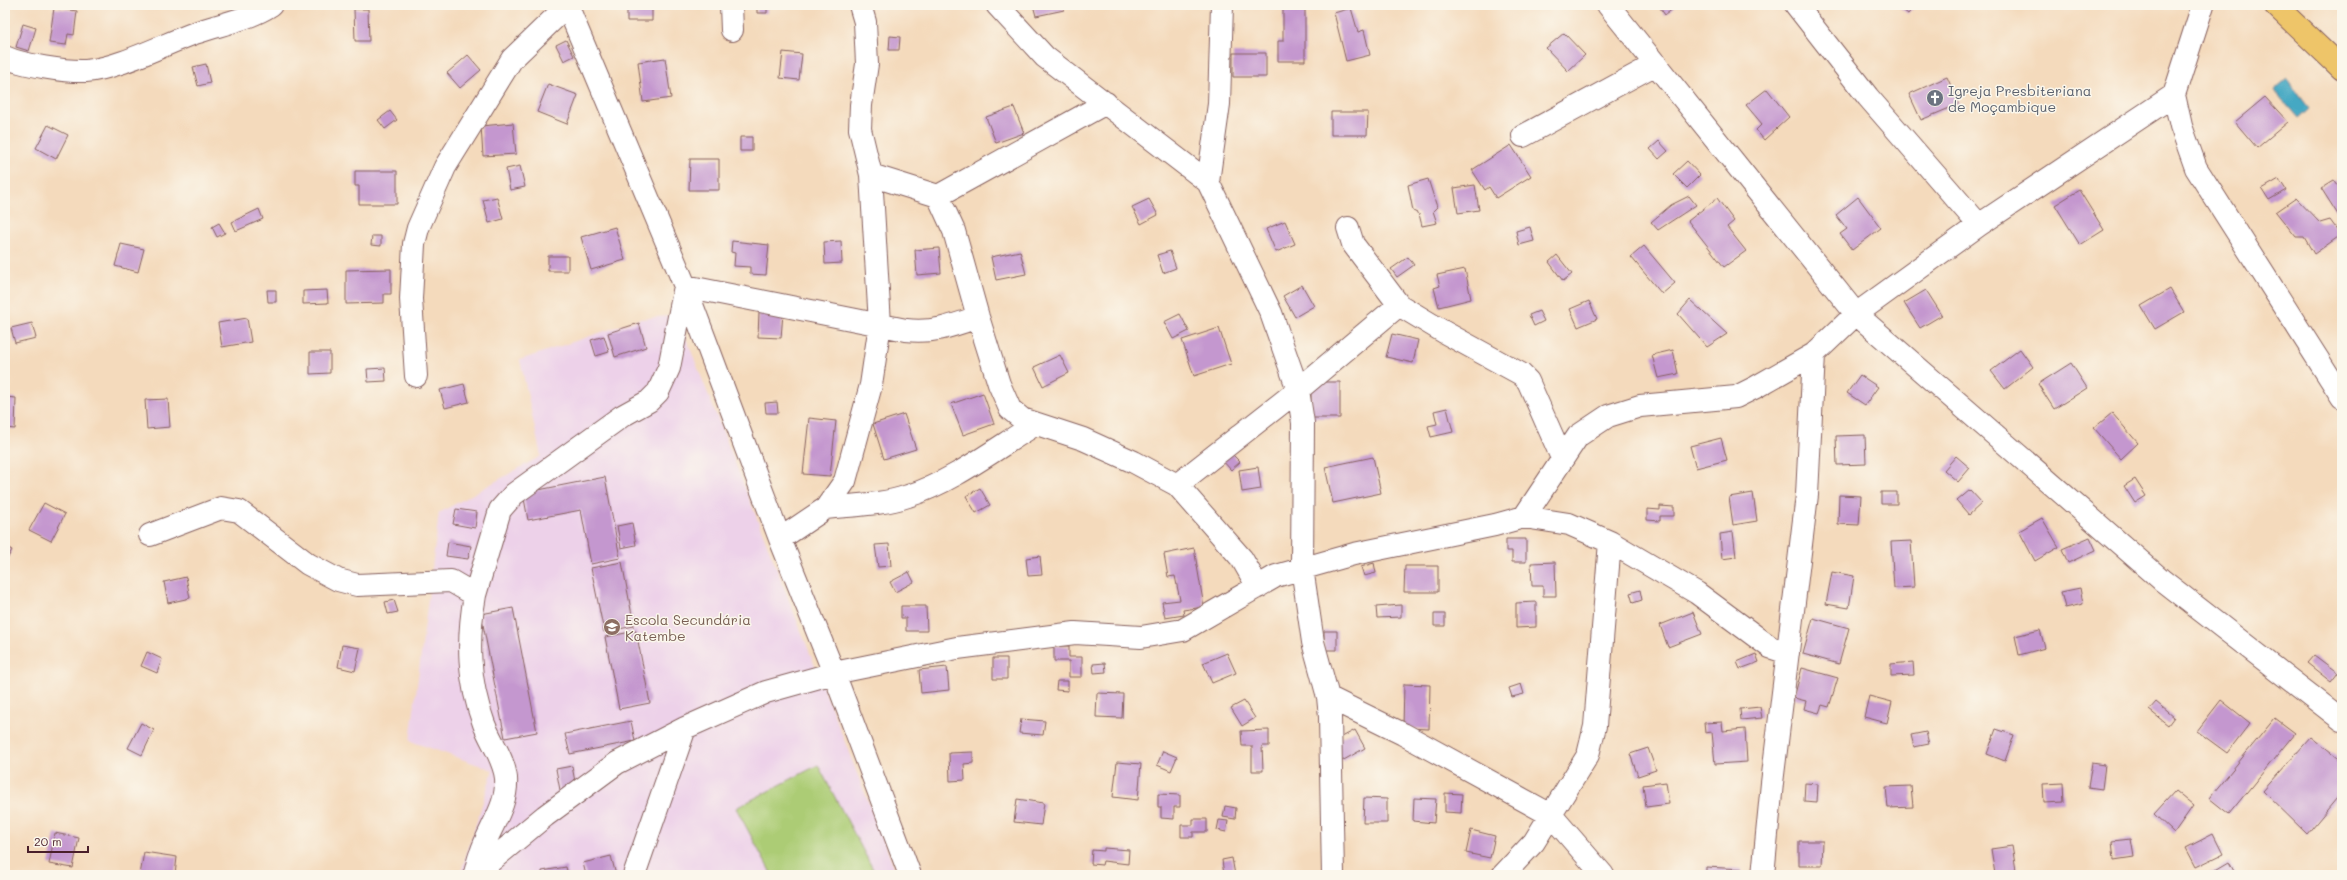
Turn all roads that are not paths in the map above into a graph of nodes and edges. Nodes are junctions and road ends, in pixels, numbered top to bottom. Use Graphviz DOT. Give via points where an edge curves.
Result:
graph roads {
  1 [pos="271,5"];
  2 [pos="567,5"];
  3 [pos="731,5"];
  4 [pos="860,5"];
  5 [pos="996,5"];
  6 [pos="1222,5"];
  7 [pos="1608,5"];
  8 [pos="1796,5"];
  9 [pos="2203,5"];
  10 [pos="2274,5"];
  11 [pos="732,30"];
  12 [pos="5,57"];
  13 [pos="1656,64"];
  14 [pos="2342,69"];
  15 [pos="2174,95"];
  16 [pos="1106,103"];
  17 [pos="1523,136"];
  18 [pos="872,175"];
  19 [pos="1208,182"];
  20 [pos="938,196"];
  21 [pos="1979,225"];
  22 [pos="1348,228"];
  23 [pos="685,286"];
  24 [pos="1399,305"];
  25 [pos="1856,314"];
  26 [pos="978,317"];
  27 [pos="880,324"];
  28 [pos="1814,354"];
  29 [pos="416,376"];
  30 [pos="1298,390"];
  31 [pos="2342,397"];
  32 [pos="1036,424"];
  33 [pos="1562,458"];
  34 [pos="1177,485"];
  35 [pos="826,508"];
  36 [pos="1524,517"];
  37 [pos="150,535"];
  38 [pos="780,539"];
  39 [pos="1610,542"];
  40 [pos="1302,568"];
  41 [pos="1258,587"];
  42 [pos="475,595"];
  43 [pos="1788,653"];
  44 [pos="834,673"];
  45 [pos="1328,697"];
  46 [pos="2342,720"];
  47 [pos="685,728"];
  48 [pos="1551,815"];
  49 [pos="475,874"];
  50 [pos="634,875"];
  51 [pos="910,875"];
  52 [pos="1333,875"];
  53 [pos="1504,875"];
  54 [pos="1603,875"];
  55 [pos="1764,875"];
  1 -- 12 [label="street" via="258,14 195,33 103,68 85,71 65,70"];
  2 -- 23 [label="street"];
  2 -- 29 [label="street" via="512,59 445,167 418,228 414,244 411,299"];
  3 -- 11 [label="street"];
  4 -- 18 [label="street" via="865,22 867,64 860,129"];
  5 -- 16 [label="street" via="1046,57"];
  6 -- 19 [label="street" via="1219,104"];
  7 -- 13 [label="street"];
  8 -- 21 [label="street" via="1868,97"];
  9 -- 15 [label="street"];
  10 -- 14 [label="main road"];
  13 -- 17 [label="street"];
  13 -- 25 [label="street"];
  15 -- 21 [label="street"];
  15 -- 31 [label="street" via="2181,126 2196,168"];
  16 -- 19 [label="street"];
  16 -- 20 [label="street"];
  18 -- 20 [label="street"];
  18 -- 27 [label="street"];
  19 -- 30 [label="street" via="1271,313"];
  20 -- 26 [label="street" via="954,231"];
  21 -- 25 [label="street"];
  22 -- 24 [label="street" via="1353,244"];
  23 -- 27 [label="street"];
  23 -- 38 [label="street"];
  23 -- 42 [label="street" via="669,368 658,392 649,401 622,416 506,502 500,510"];
  24 -- 30 [label="street"];
  24 -- 33 [label="street" via="1521,374 1528,381"];
  25 -- 28 [label="street"];
  25 -- 46 [label="street" via="2163,581"];
  26 -- 27 [label="street" via="948,328 926,332"];
  26 -- 32 [label="street" via="999,384 1010,409"];
  27 -- 35 [label="street" via="870,385 844,482"];
  28 -- 33 [label="street" via="1736,397 1640,406 1608,416 1578,436"];
  28 -- 43 [label="street" via="1807,495"];
  30 -- 34 [label="street"];
  30 -- 40 [label="street" via="1303,422"];
  32 -- 34 [label="street" via="1083,439"];
  32 -- 35 [label="street" via="937,484 909,496 884,502"];
  33 -- 36 [label="street"];
  34 -- 41 [label="street" via="1242,559"];
  35 -- 38 [label="street"];
  36 -- 39 [label="street" via="1569,524"];
  36 -- 40 [label="street" via="1354,554"];
  37 -- 42 [label="street" via="221,508 239,511 308,564 338,580 357,585 451,581"];
  38 -- 44 [label="street"];
  39 -- 43 [label="street" via="1697,593 1770,647"];
  39 -- 48 [label="street" via="1603,647 1593,733 1588,756"];
  40 -- 41 [label="street" via="1276,576"];
  40 -- 45 [label="street" via="1313,642"];
  41 -- 44 [label="street" via="1183,630 1140,637 1075,633 956,648"];
  42 -- 49 [label="street" via="469,654 472,682 476,700 506,778 496,822 481,852"];
  43 -- 55 [label="street"];
  44 -- 47 [label="street" via="766,692"];
  44 -- 51 [label="street"];
  45 -- 48 [label="street" via="1403,734"];
  45 -- 52 [label="street"];
  47 -- 49 [label="street" via="617,763 545,816"];
  47 -- 50 [label="street"];
  48 -- 53 [label="street" via="1534,842"];
  48 -- 54 [label="street"];
}
